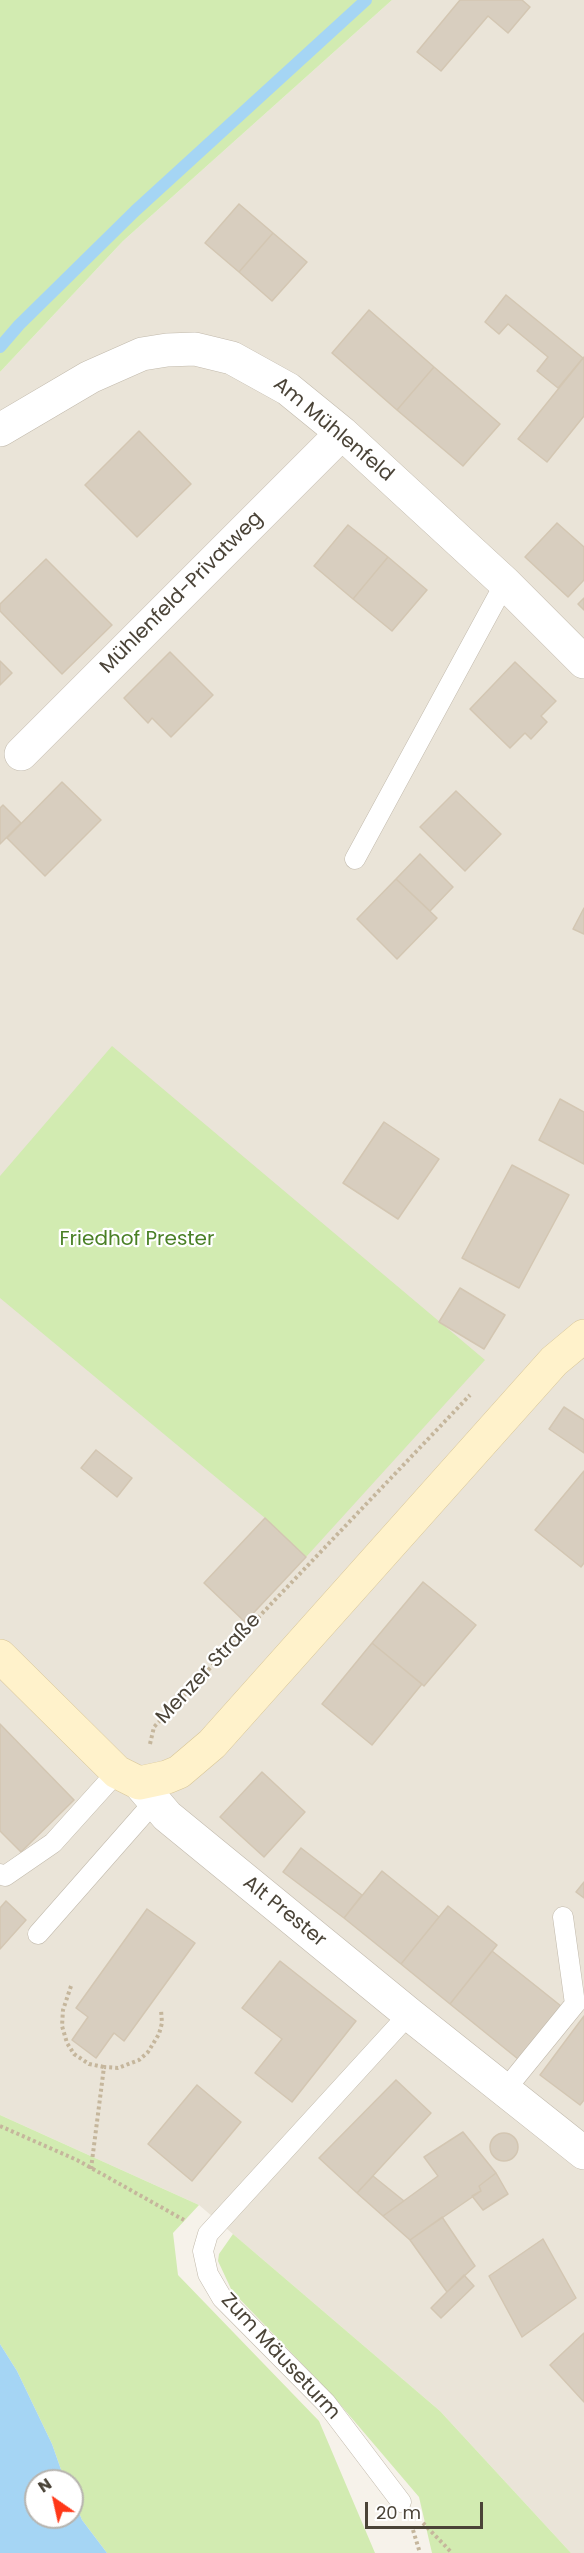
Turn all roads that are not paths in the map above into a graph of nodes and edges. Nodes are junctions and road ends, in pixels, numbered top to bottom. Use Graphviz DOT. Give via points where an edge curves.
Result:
graph roads {
  1 [pos="0,430"];
  2 [pos="342,433"];
  3 [pos="505,583"];
  4 [pos="584,662"];
  5 [pos="21,754"];
  6 [pos="355,859"];
  7 [pos="584,1336"];
  8 [pos="0,1656"];
  9 [pos="137,1786"];
  10 [pos="0,1874"];
  11 [pos="563,1917"];
  12 [pos="38,1934"];
  13 [pos="409,2014"];
  14 [pos="505,2090"];
  15 [pos="581,2144"];
  16 [pos="401,2502"];
  1 -- 2 [label="street, Am Mühlenfeld" via="90,377 129,359 155,352 195,349 232,358 255,369 288,389"];
  2 -- 3 [label="street, Am Mühlenfeld"];
  2 -- 5 [label="street, Mühlenfeld-Privatweg"];
  3 -- 4 [label="street, Am Mühlenfeld"];
  3 -- 6 [label="lane"];
  7 -- 9 [label="main road" via="554,1361 213,1744 179,1772"];
  8 -- 9 [label="main road, Alt Prester"];
  9 -- 10 [label="lane" via="5,1876"];
  9 -- 12 [label="lane"];
  9 -- 13 [label="street, Alt Prester" via="167,1816"];
  11 -- 14 [label="lane" via="575,2004"];
  13 -- 14 [label="street, Alt Prester"];
  13 -- 16 [label="lane, Zum Mäuseturm" via="208,2234 203,2246 203,2259 222,2298 326,2403"];
  14 -- 15 [label="street, Alt Prester"];
}
